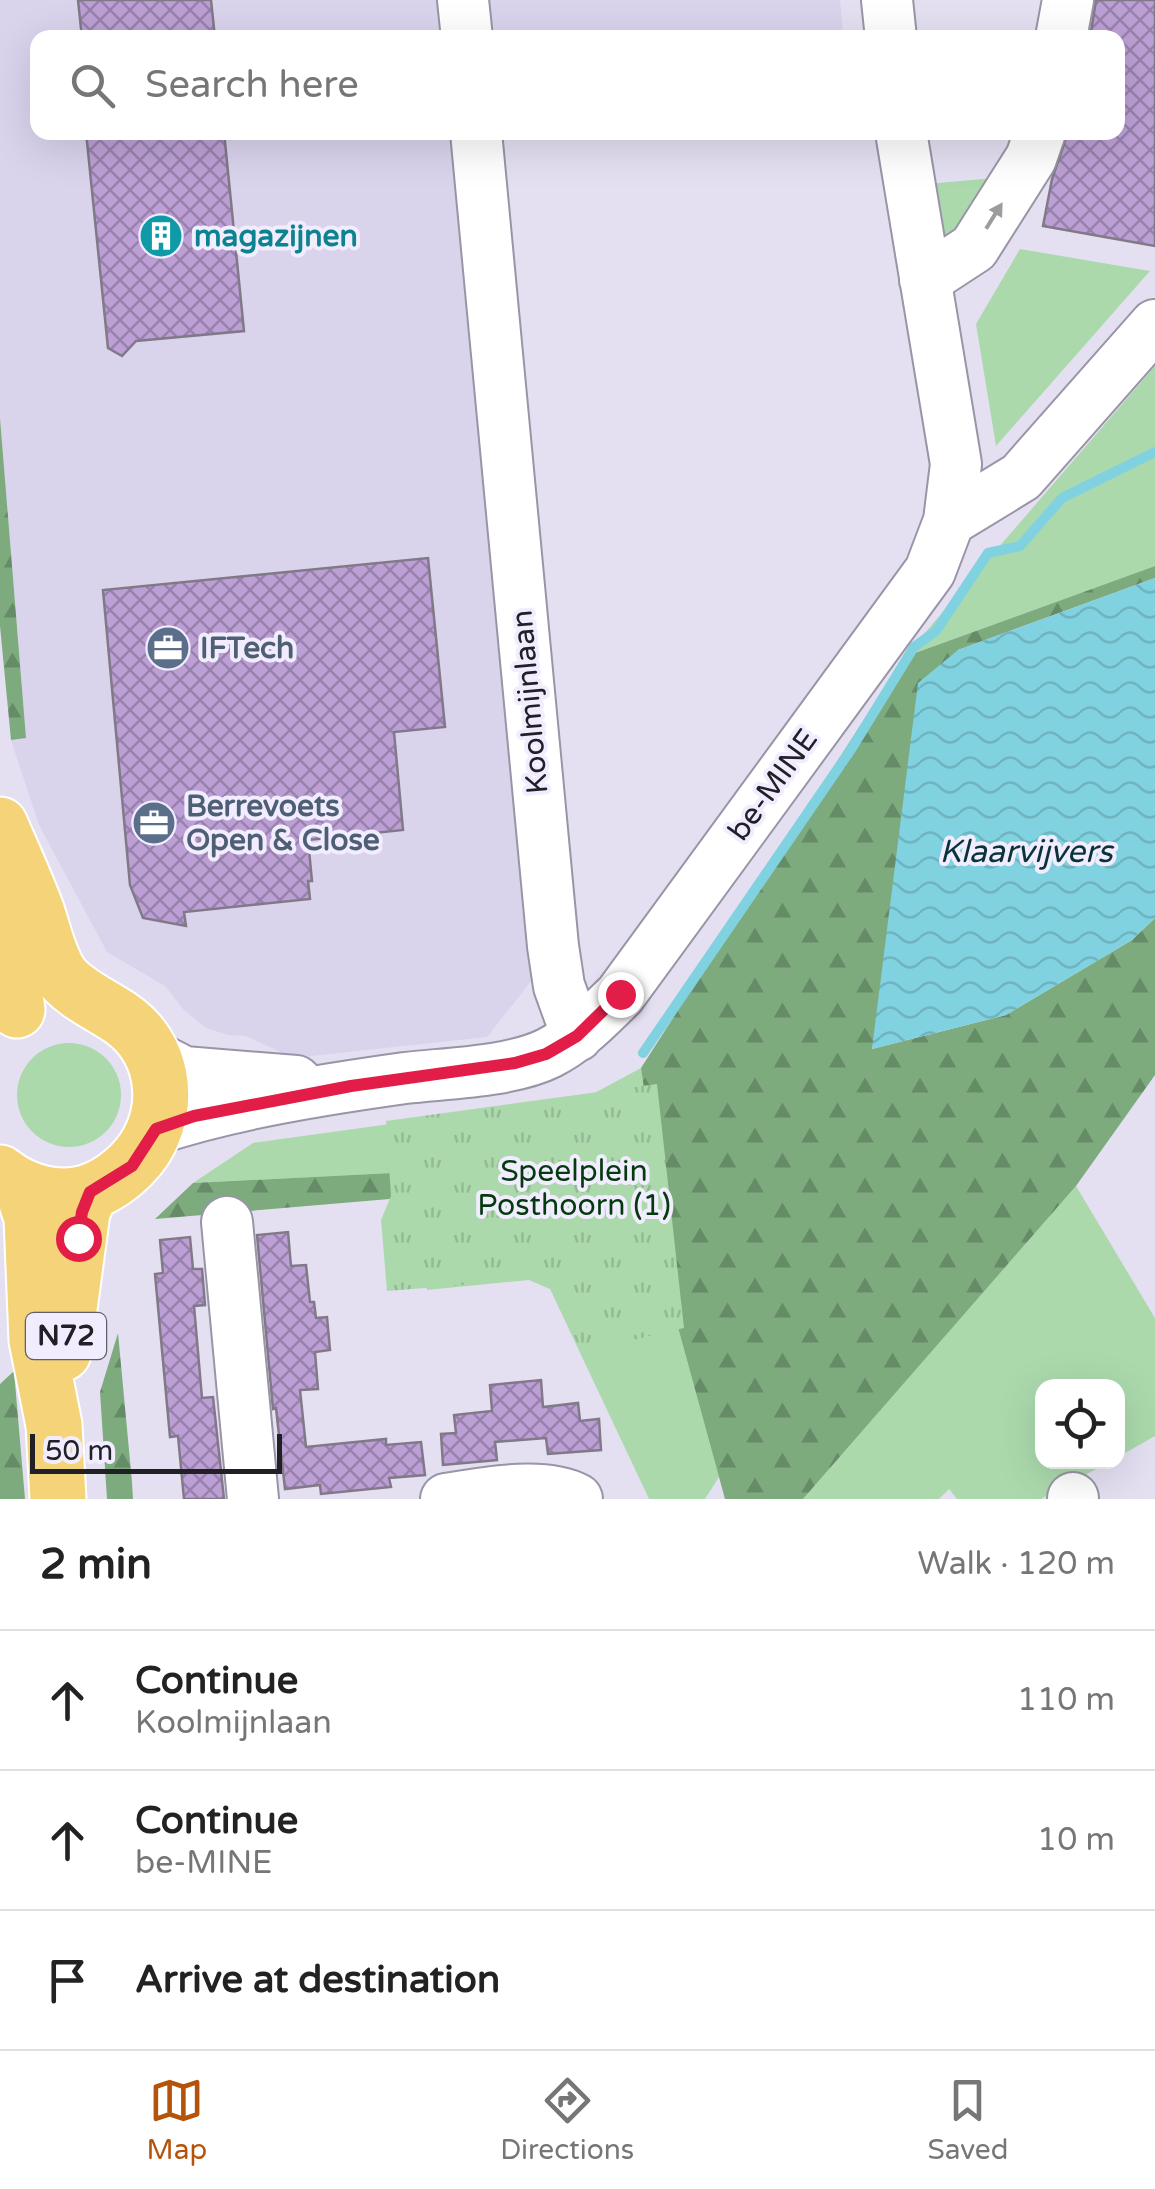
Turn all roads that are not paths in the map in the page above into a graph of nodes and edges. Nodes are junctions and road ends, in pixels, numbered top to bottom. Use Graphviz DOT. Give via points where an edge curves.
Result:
graph roads {
  1 [pos="462,0"];
  2 [pos="887,0"];
  3 [pos="1068,0"];
  4 [pos="466,30"];
  5 [pos="889,30"];
  6 [pos="1062,30"];
  7 [pos="477,140"];
  8 [pos="902,140"];
  9 [pos="1037,140"];
  10 [pos="925,280"];
  11 [pos="1155,325"];
  12 [pos="949,522"];
  13 [pos="0,825"];
  14 [pos="0,898"];
  15 [pos="104,1008"];
  16 [pos="9,1016"];
  17 [pos="577,1036"];
  18 [pos="153,1056"];
  19 [pos="351,1086"];
  20 [pos="156,1129"];
  21 [pos="11,1180"];
  22 [pos="90,1192"];
  23 [pos="227,1222"];
  24 [pos="54,1426"];
  25 [pos="58,1499"];
  26 [pos="253,1499"];
  27 [pos="446,1499"];
  28 [pos="578,1499"];
  1 -- 4 [label="street"];
  2 -- 5 [label="street"];
  3 -- 6 [label="street"];
  7 -- 17 [label="street, Koolmijnlaan" via="553,946"];
  8 -- 10 [label="street, be-MINE"];
  10 -- 9 [label="street, one-way" via="974,248"];
  10 -- 12 [label="street, be-MINE" via="956,464"];
  11 -- 12 [label="street" via="1021,477"];
  12 -- 17 [label="street, be-MINE" via="919,586 620,994"];
  13 -- 15 [label="main road" via="61,976"];
  14 -- 16 [label="main road"];
  15 -- 16 [label="main road" via="59,1005"];
  15 -- 18 [label="main road" via="141,1036"];
  17 -- 19 [label="street" via="515,1063"];
  18 -- 19 [label="street" via="184,1072"];
  18 -- 20 [label="main road" via="161,1083"];
  19 -- 20 [label="street"];
  20 -- 22 [label="main road" via="132,1166"];
  21 -- 22 [label="main road, N72" via="67,1196"];
  21 -- 24 [label="main road, N72" via="32,1218 37,1340"];
  22 -- 24 [label="main road, N72"];
  23 -- 26 [label="street"];
  24 -- 25 [label="main road, N72"];
  27 -- 28 [label="street" via="500,1490 566,1492"];
}
